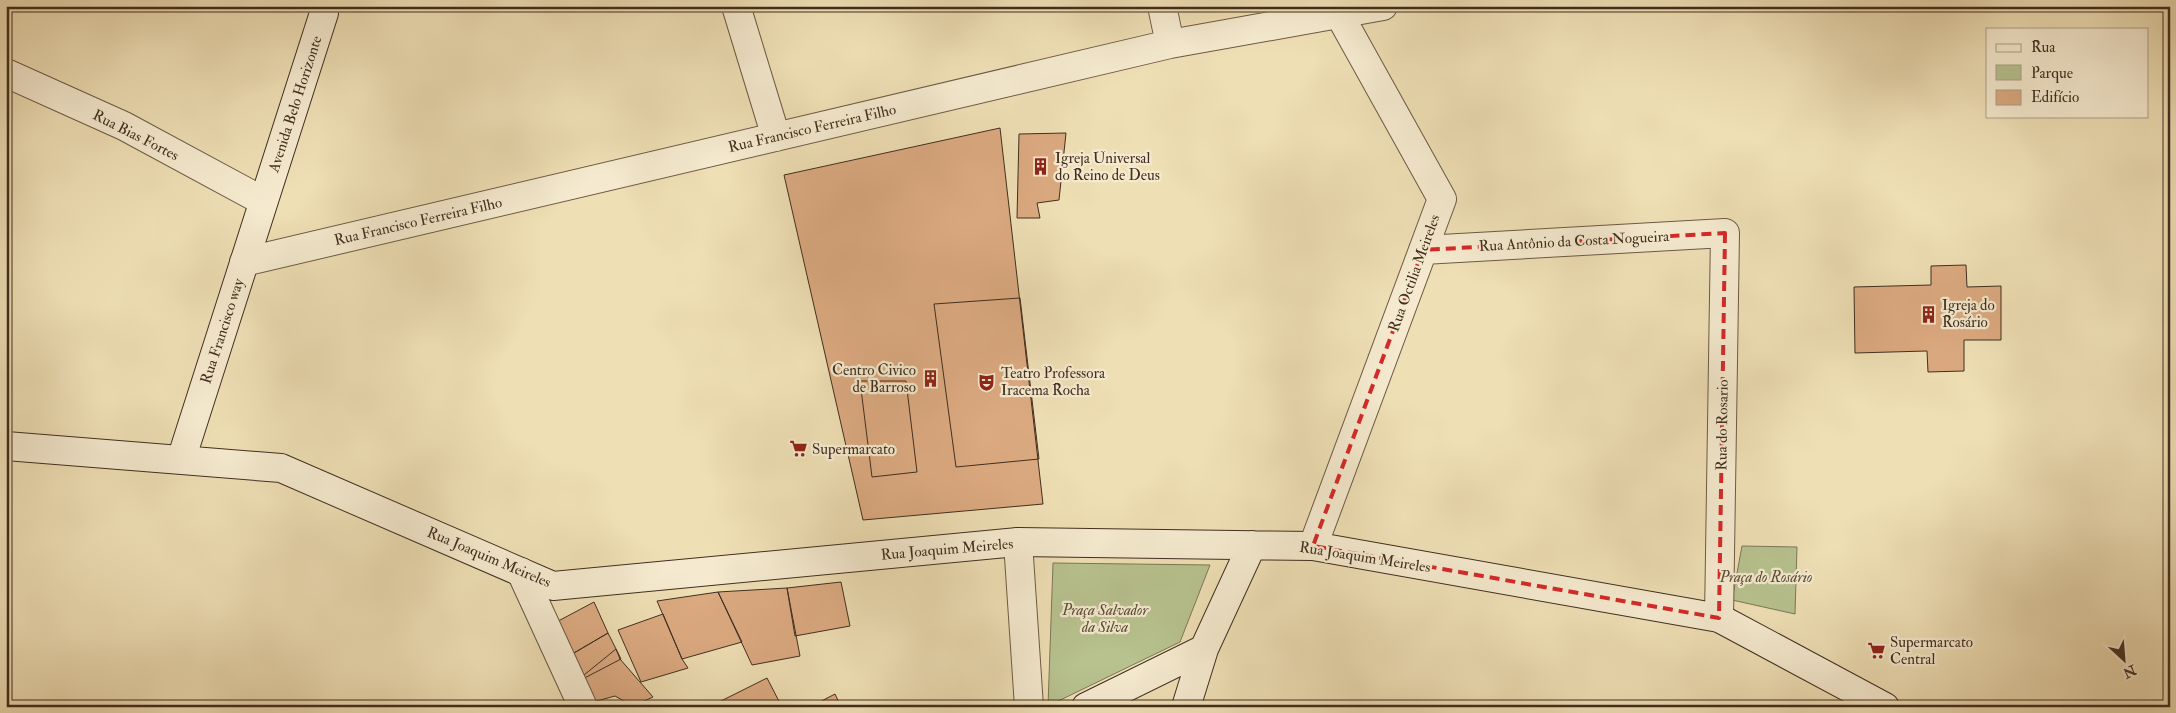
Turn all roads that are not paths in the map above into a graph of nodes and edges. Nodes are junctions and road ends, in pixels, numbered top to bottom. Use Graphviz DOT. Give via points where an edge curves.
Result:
graph roads {
  1 [pos="324,6"];
  2 [pos="736,6"];
  3 [pos="1162,6"];
  4 [pos="1383,6"];
  5 [pos="1306,13"];
  6 [pos="1339,14"];
  7 [pos="1170,44"];
  8 [pos="6,73"];
  9 [pos="776,137"];
  10 [pos="263,201"];
  11 [pos="1725,233"];
  12 [pos="1423,250"];
  13 [pos="244,262"];
  14 [pos="6,446"];
  15 [pos="181,460"];
  16 [pos="1018,542"];
  17 [pos="1252,545"];
  18 [pos="1313,546"];
  19 [pos="521,572"];
  20 [pos="1719,618"];
  21 [pos="1204,649"];
  22 [pos="583,707"];
  23 [pos="1029,707"];
  24 [pos="1086,707"];
  25 [pos="1186,707"];
  26 [pos="1885,707"];
  1 -- 10 [label="street, Avenida Belo Horizonte"];
  2 -- 9 [label="street"];
  3 -- 7 [label="street"];
  4 -- 6 [label="street, Rua Francisco Ferreira Filho"];
  5 -- 6 [label="street, Rua Francisco Ferreira Filho"];
  5 -- 7 [label="street, Rua Francisco Ferreira Filho"];
  6 -- 12 [label="street, Rua Octilia Meireles" via="1442,199"];
  7 -- 9 [label="street, Rua Francisco Ferreira Filho"];
  8 -- 10 [label="street, Rua Bias Fortes" via="124,126"];
  9 -- 13 [label="street, Rua Francisco Ferreira Filho"];
  10 -- 13 [label="street, Rua Francisco way"];
  11 -- 12 [label="street, Rua Antônio da Costa Nogueira"];
  11 -- 20 [label="street, Rua do Rosario"];
  12 -- 18 [label="street, Rua Octilia Meireles"];
  13 -- 15 [label="street, Rua Francisco way"];
  14 -- 15 [label="street, Rua Joaquim Meireles"];
  15 -- 19 [label="street, Rua Joaquim Meireles" via="281,468"];
  16 -- 17 [label="street, Rua Joaquim Meireles"];
  16 -- 19 [label="street, Rua Joaquim Meireles" via="554,586"];
  16 -- 23 [label="street"];
  17 -- 18 [label="street, Rua Joaquim Meireles"];
  17 -- 21 [label="street"];
  18 -- 20 [label="street, Rua Joaquim Meireles"];
  19 -- 22 [label="street"];
  20 -- 26 [label="street, Rua Joaquim Meireles"];
  21 -- 24 [label="street"];
  21 -- 25 [label="street"];
}
